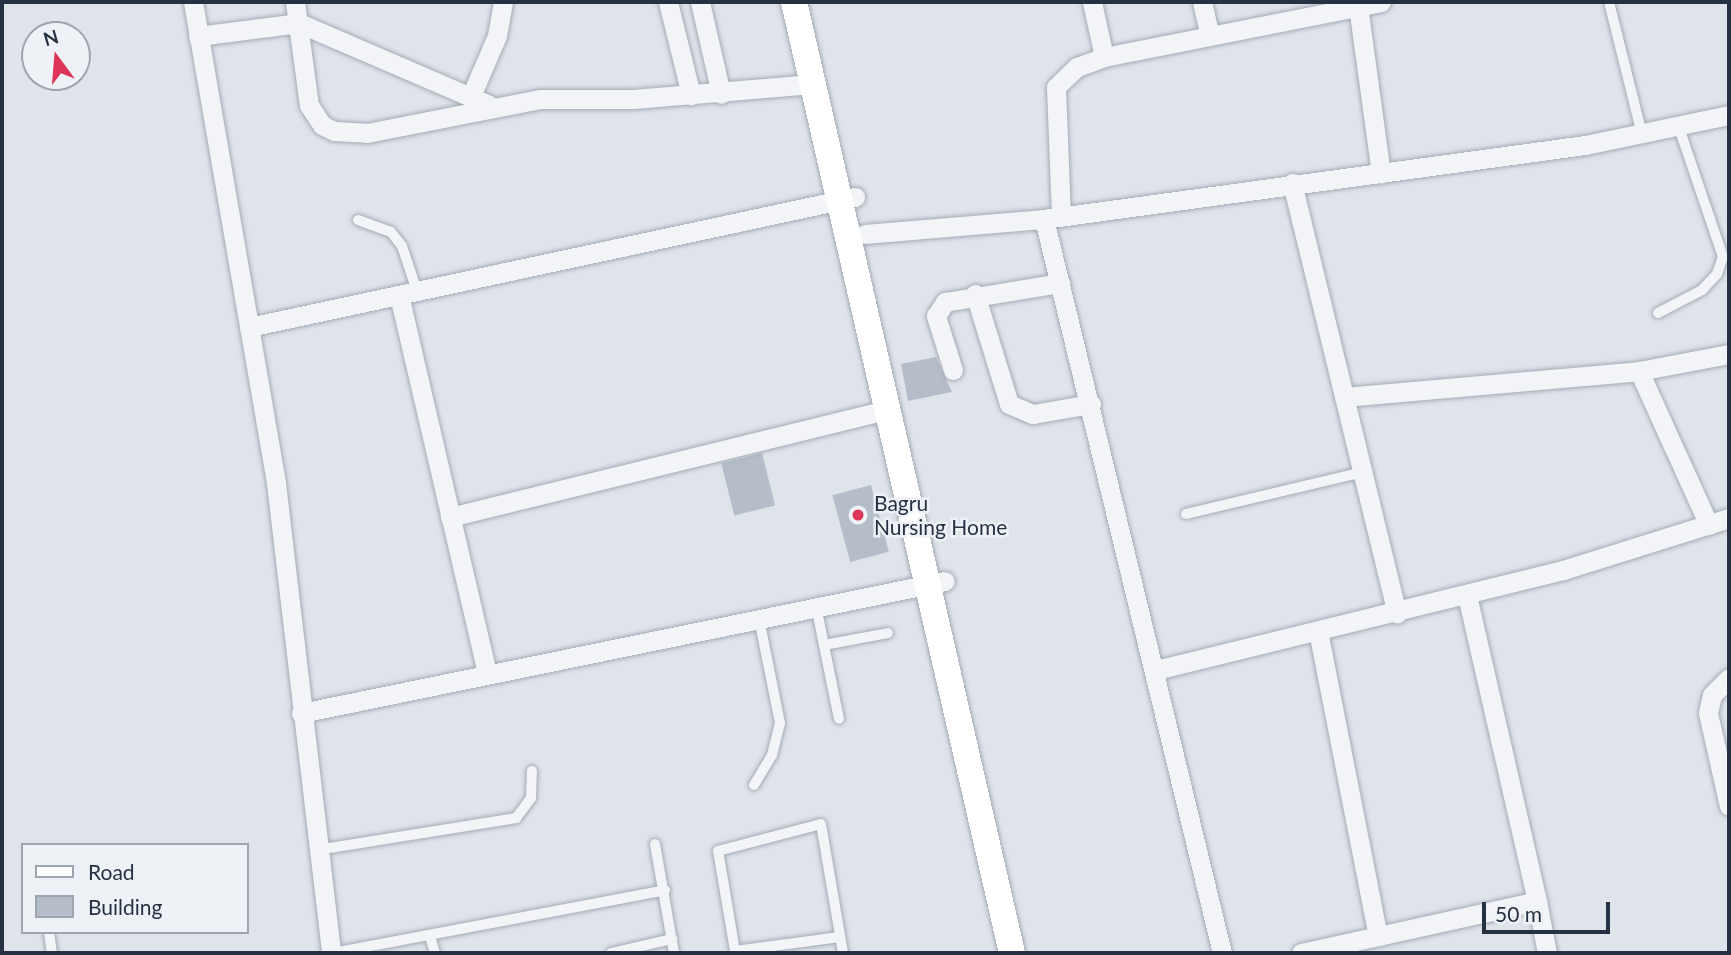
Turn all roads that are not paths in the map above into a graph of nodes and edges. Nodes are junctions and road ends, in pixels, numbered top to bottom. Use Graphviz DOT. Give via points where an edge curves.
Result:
graph roads {
  1 [pos="193,2"];
  2 [pos="295,2"];
  3 [pos="503,2"];
  4 [pos="794,2"];
  5 [pos="807,2"];
  6 [pos="1092,2"];
  7 [pos="1202,2"];
  8 [pos="1381,2"];
  9 [pos="1609,2"];
  10 [pos="1358,6"];
  11 [pos="701,8"];
  12 [pos="670,11"];
  13 [pos="299,23"];
  14 [pos="198,36"];
  15 [pos="1210,36"];
  16 [pos="1104,57"];
  17 [pos="812,85"];
  18 [pos="721,94"];
  19 [pos="691,95"];
  20 [pos="471,96"];
  21 [pos="489,105"];
  22 [pos="1729,115"];
  23 [pos="1679,128"];
  24 [pos="1642,135"];
  25 [pos="1381,173"];
  26 [pos="1292,183"];
  27 [pos="848,199"];
  28 [pos="1052,218"];
  29 [pos="358,220"];
  30 [pos="865,233"];
  31 [pos="1060,283"];
  32 [pos="408,293"];
  33 [pos="975,294"];
  34 [pos="1658,313"];
  35 [pos="249,327"];
  36 [pos="1729,354"];
  37 [pos="953,370"];
  38 [pos="1639,371"];
  39 [pos="1345,397"];
  40 [pos="1091,404"];
  41 [pos="889,409"];
  42 [pos="1363,472"];
  43 [pos="1185,514"];
  44 [pos="450,517"];
  45 [pos="1729,518"];
  46 [pos="1709,525"];
  47 [pos="938,583"];
  48 [pos="1466,595"];
  49 [pos="816,605"];
  50 [pos="1397,613"];
  51 [pos="758,617"];
  52 [pos="1318,631"];
  53 [pos="888,633"];
  54 [pos="824,645"];
  55 [pos="1156,670"];
  56 [pos="487,674"];
  57 [pos="1729,678"];
  58 [pos="301,713"];
  59 [pos="839,719"];
  60 [pos="532,771"];
  61 [pos="754,785"];
  62 [pos="1729,806"];
  63 [pos="655,844"];
  64 [pos="317,850"];
  65 [pos="665,890"];
  66 [pos="1537,901"];
  67 [pos="49,934"];
  68 [pos="430,936"];
  69 [pos="1378,936"];
  70 [pos="840,937"];
  71 [pos="672,939"];
  72 [pos="52,953"];
  73 [pos="332,953"];
  74 [pos="435,953"];
  75 [pos="611,953"];
  76 [pos="674,953"];
  77 [pos="844,953"];
  78 [pos="1012,953"];
  79 [pos="1024,953"];
  80 [pos="1222,953"];
  81 [pos="1301,953"];
  82 [pos="1547,953"];
  1 -- 14 [label="street"];
  2 -- 13 [label="street"];
  3 -- 20 [label="street" via="497,36"];
  4 -- 17 [label="main road"];
  5 -- 27 [label="main road"];
  6 -- 16 [label="street"];
  7 -- 15 [label="street"];
  8 -- 10 [label="street"];
  9 -- 24 [label="lane"];
  10 -- 15 [label="street"];
  10 -- 25 [label="street"];
  11 -- 12 [label="street"];
  11 -- 18 [label="street"];
  12 -- 19 [label="street"];
  13 -- 14 [label="street"];
  13 -- 20 [label="street"];
  13 -- 21 [label="street" via="309,105 322,125 334,131 367,133"];
  14 -- 35 [label="street"];
  15 -- 16 [label="street"];
  16 -- 28 [label="street" via="1077,67 1056,86"];
  17 -- 18 [label="street"];
  17 -- 27 [label="main road"];
  18 -- 19 [label="street"];
  19 -- 21 [label="street"];
  20 -- 21 [label="street"];
  22 -- 23 [label="street"];
  23 -- 24 [label="street"];
  23 -- 34 [label="lane" via="1723,257 1717,274 1702,290"];
  24 -- 25 [label="street"];
  25 -- 26 [label="street"];
  26 -- 28 [label="street"];
  26 -- 39 [label="street"];
  27 -- 30 [label="main road"];
  27 -- 32 [label="street"];
  27 -- 41 [label="main road"];
  28 -- 30 [label="street"];
  28 -- 31 [label="street"];
  29 -- 32 [label="lane" via="391,232 402,246"];
  30 -- 47 [label="main road"];
  31 -- 33 [label="street"];
  31 -- 40 [label="street"];
  32 -- 35 [label="street"];
  32 -- 44 [label="street"];
  33 -- 37 [label="street" via="938,308"];
  33 -- 40 [label="street" via="1009,404 1033,414"];
  35 -- 58 [label="street" via="276,483"];
  36 -- 38 [label="street"];
  38 -- 39 [label="street"];
  38 -- 46 [label="street"];
  39 -- 42 [label="street"];
  40 -- 55 [label="street"];
  41 -- 44 [label="street"];
  41 -- 47 [label="main road"];
  42 -- 43 [label="lane"];
  42 -- 50 [label="street"];
  44 -- 56 [label="street"];
  45 -- 46 [label="street"];
  46 -- 48 [label="street"];
  47 -- 49 [label="street"];
  47 -- 78 [label="main road"];
  47 -- 79 [label="main road"];
  48 -- 50 [label="street"];
  48 -- 66 [label="street"];
  49 -- 51 [label="street"];
  49 -- 54 [label="lane"];
  50 -- 52 [label="street"];
  51 -- 56 [label="street"];
  51 -- 61 [label="lane" via="780,723 772,755"];
  52 -- 55 [label="street"];
  52 -- 69 [label="street"];
  53 -- 54 [label="lane"];
  54 -- 59 [label="lane"];
  55 -- 80 [label="street"];
  56 -- 58 [label="street"];
  57 -- 62 [label="street" via="1712,695 1707,713"];
  58 -- 64 [label="street"];
  60 -- 64 [label="lane" via="531,798 516,818"];
  63 -- 65 [label="lane"];
  64 -- 73 [label="street"];
  65 -- 68 [label="lane"];
  65 -- 71 [label="lane"];
  66 -- 69 [label="street"];
  66 -- 82 [label="street"];
  67 -- 72 [label="lane"];
  68 -- 73 [label="lane"];
  68 -- 74 [label="lane"];
  69 -- 81 [label="street"];
  70 -- 70 [label="lane" via="735,951 718,851 821,824"];
  70 -- 77 [label="lane"];
  71 -- 75 [label="lane"];
  71 -- 76 [label="lane"];
}
